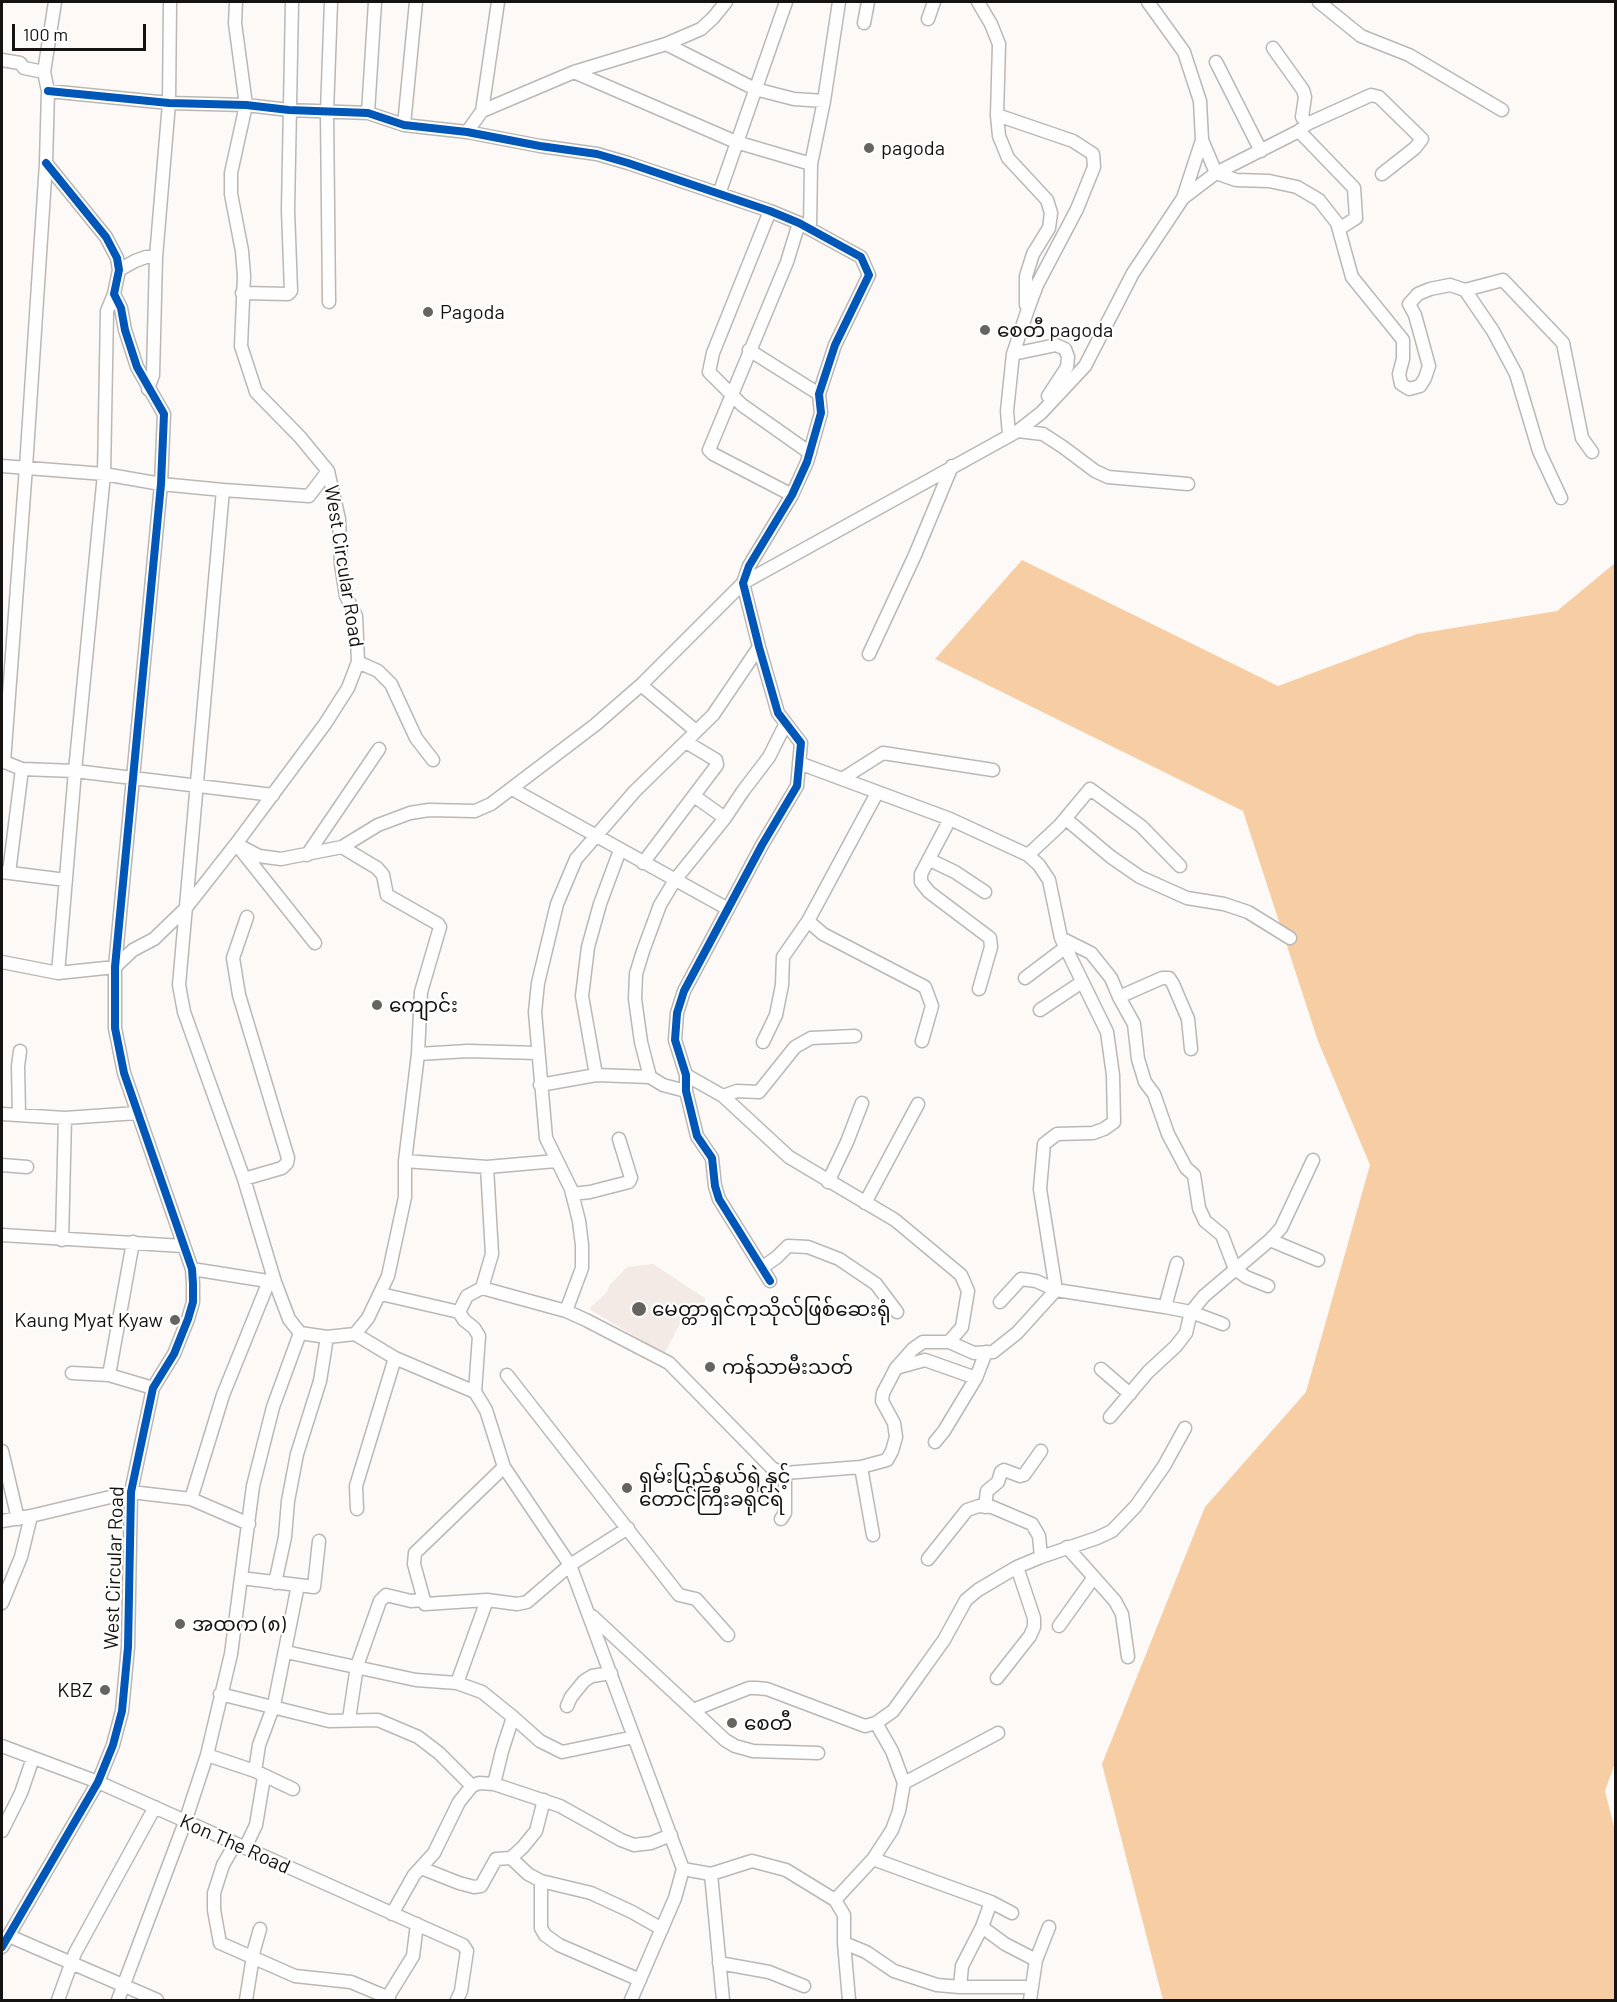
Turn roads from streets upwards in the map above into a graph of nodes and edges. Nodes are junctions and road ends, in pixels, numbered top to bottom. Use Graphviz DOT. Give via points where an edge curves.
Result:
graph roads {
  1 [pos="55,2"];
  2 [pos="170,2"];
  3 [pos="236,2"];
  4 [pos="292,2"];
  5 [pos="331,2"];
  6 [pos="375,2"];
  7 [pos="416,2"];
  8 [pos="498,2"];
  9 [pos="726,2"];
  10 [pos="786,2"];
  11 [pos="839,2"];
  12 [pos="868,2"];
  13 [pos="934,2"];
  14 [pos="978,2"];
  15 [pos="1148,2"];
  16 [pos="1318,2"];
  17 [pos="928,19"];
  18 [pos="864,23"];
  19 [pos="666,44"];
  20 [pos="1273,48"];
  21 [pos="2,60"];
  22 [pos="1216,62"];
  23 [pos="44,72"];
  24 [pos="574,72"];
  25 [pos="755,89"];
  26 [pos="48,91"];
  27 [pos="824,101"];
  28 [pos="169,104"];
  29 [pos="246,105"];
  30 [pos="289,110"];
  31 [pos="1502,110"];
  32 [pos="327,111"];
  33 [pos="482,111"];
  34 [pos="368,113"];
  35 [pos="997,115"];
  36 [pos="404,124"];
  37 [pos="1303,128"];
  38 [pos="467,132"];
  39 [pos="1202,140"];
  40 [pos="736,142"];
  41 [pos="1261,151"];
  42 [pos="46,163"];
  43 [pos="811,164"];
  44 [pos="1216,173"];
  45 [pos="1382,174"];
  46 [pos="719,194"];
  47 [pos="1183,198"];
  48 [pos="770,211"];
  49 [pos="805,226"];
  50 [pos="1339,229"];
  51 [pos="156,257"];
  52 [pos="119,270"];
  53 [pos="1465,290"];
  54 [pos="243,293"];
  55 [pos="114,294"];
  56 [pos="329,302"];
  57 [pos="1027,312"];
  58 [pos="749,350"];
  59 [pos="1013,354"];
  60 [pos="148,389"];
  61 [pos="819,394"];
  62 [pos="732,395"];
  63 [pos="1041,413"];
  64 [pos="1013,433"];
  65 [pos="1592,452"];
  66 [pos="810,453"];
  67 [pos="2,466"];
  68 [pos="952,466"];
  69 [pos="26,468"];
  70 [pos="328,471"];
  71 [pos="104,474"];
  72 [pos="161,484"];
  73 [pos="1188,484"];
  74 [pos="223,490"];
  75 [pos="792,495"];
  76 [pos="1561,498"];
  77 [pos="743,583"];
  78 [pos="759,647"];
  79 [pos="869,654"];
  80 [pos="358,662"];
  81 [pos="641,685"];
  82 [pos="786,725"];
  83 [pos="696,731"];
  84 [pos="686,742"];
  85 [pos="379,749"];
  86 [pos="433,760"];
  87 [pos="3,762"];
  88 [pos="799,763"];
  89 [pos="22,769"];
  90 [pos="993,770"];
  91 [pos="75,771"];
  92 [pos="132,778"];
  93 [pos="842,779"];
  94 [pos="197,786"];
  95 [pos="512,789"];
  96 [pos="877,793"];
  97 [pos="273,795"];
  98 [pos="694,796"];
  99 [pos="725,818"];
  100 [pos="950,819"];
  101 [pos="1066,819"];
  102 [pos="597,836"];
  103 [pos="236,844"];
  104 [pos="342,847"];
  105 [pos="620,850"];
  106 [pos="307,855"];
  107 [pos="1028,855"];
  108 [pos="930,860"];
  109 [pos="643,863"];
  110 [pos="1180,866"];
  111 [pos="5,872"];
  112 [pos="66,880"];
  113 [pos="675,880"];
  114 [pos="985,892"];
  115 [pos="186,909"];
  116 [pos="728,909"];
  117 [pos="247,917"];
  118 [pos="808,921"];
  119 [pos="1290,938"];
  120 [pos="1064,942"];
  121 [pos="315,943"];
  122 [pos="2,962"];
  123 [pos="115,967"];
  124 [pos="58,973"];
  125 [pos="1025,978"];
  126 [pos="1082,982"];
  127 [pos="980,989"];
  128 [pos="1119,997"];
  129 [pos="1040,1010"];
  130 [pos="855,1036"];
  131 [pos="922,1041"];
  132 [pos="763,1042"];
  133 [pos="1191,1049"];
  134 [pos="20,1051"];
  135 [pos="538,1053"];
  136 [pos="418,1054"];
  137 [pos="596,1075"];
  138 [pos="686,1075"];
  139 [pos="650,1077"];
  140 [pos="540,1085"];
  141 [pos="686,1091"];
  142 [pos="723,1096"];
  143 [pos="862,1103"];
  144 [pos="918,1104"];
  145 [pos="137,1113"];
  146 [pos="2,1114"];
  147 [pos="19,1115"];
  148 [pos="65,1118"];
  149 [pos="619,1139"];
  150 [pos="1313,1160"];
  151 [pos="405,1161"];
  152 [pos="556,1161"];
  153 [pos="2,1165"];
  154 [pos="27,1167"];
  155 [pos="487,1167"];
  156 [pos="244,1179"];
  157 [pos="828,1182"];
  158 [pos="572,1194"];
  159 [pos="865,1203"];
  160 [pos="2,1235"];
  161 [pos="62,1240"];
  162 [pos="1270,1240"];
  163 [pos="133,1242"];
  164 [pos="183,1246"];
  165 [pos="1318,1260"];
  166 [pos="1178,1263"];
  167 [pos="763,1267"];
  168 [pos="192,1269"];
  169 [pos="1235,1269"];
  170 [pos="770,1281"];
  171 [pos="272,1282"];
  172 [pos="1268,1286"];
  173 [pos="482,1288"];
  174 [pos="1056,1290"];
  175 [pos="381,1294"];
  176 [pos="1000,1302"];
  177 [pos="1165,1307"];
  178 [pos="566,1311"];
  179 [pos="459,1312"];
  180 [pos="897,1312"];
  181 [pos="1191,1312"];
  182 [pos="1222,1324"];
  183 [pos="300,1333"];
  184 [pos="355,1334"];
  185 [pos="327,1337"];
  186 [pos="949,1342"];
  187 [pos="986,1352"];
  188 [pos="395,1358"];
  189 [pos="896,1368"];
  190 [pos="1101,1369"];
  191 [pos="72,1373"];
  192 [pos="109,1375"];
  193 [pos="507,1375"];
  194 [pos="976,1378"];
  195 [pos="153,1388"];
  196 [pos="475,1392"];
  197 [pos="1130,1394"];
  198 [pos="1110,1417"];
  199 [pos="1185,1428"];
  200 [pos="935,1442"];
  201 [pos="2,1451"];
  202 [pos="1041,1452"];
  203 [pos="504,1467"];
  204 [pos="861,1467"];
  205 [pos="785,1473"];
  206 [pos="130,1492"];
  207 [pos="191,1499"];
  208 [pos="986,1507"];
  209 [pos="357,1509"];
  210 [pos="31,1516"];
  211 [pos="18,1519"];
  212 [pos="781,1519"];
  213 [pos="2,1521"];
  214 [pos="249,1524"];
  215 [pos="628,1528"];
  216 [pos="873,1535"];
  217 [pos="319,1541"];
  218 [pos="1067,1547"];
  219 [pos="1041,1557"];
  220 [pos="928,1559"];
  221 [pos="570,1565"];
  222 [pos="1017,1567"];
  223 [pos="1094,1577"];
  224 [pos="241,1578"];
  225 [pos="275,1583"];
  226 [pos="298,1585"];
  227 [pos="423,1600"];
  228 [pos="487,1600"];
  229 [pos="2,1603"];
  230 [pos="588,1613"];
  231 [pos="1059,1626"];
  232 [pos="728,1635"];
  233 [pos="286,1652"];
  234 [pos="1128,1657"];
  235 [pos="357,1666"];
  236 [pos="611,1673"];
  237 [pos="997,1678"];
  238 [pos="457,1683"];
  239 [pos="220,1694"];
  240 [pos="274,1706"];
  241 [pos="567,1706"];
  242 [pos="693,1710"];
  243 [pos="513,1717"];
  244 [pos="349,1719"];
  245 [pos="876,1723"];
  246 [pos="998,1733"];
  247 [pos="634,1737"];
  248 [pos="2,1746"];
  249 [pos="818,1753"];
  250 [pos="207,1755"];
  251 [pos="33,1758"];
  252 [pos="260,1774"];
  253 [pos="98,1782"];
  254 [pos="903,1783"];
  255 [pos="494,1784"];
  256 [pos="472,1786"];
  257 [pos="293,1789"];
  258 [pos="544,1800"];
  259 [pos="155,1808"];
  260 [pos="185,1822"];
  261 [pos="2,1831"];
  262 [pos="671,1835"];
  263 [pos="240,1846"];
  264 [pos="511,1858"];
  265 [pos="873,1859"];
  266 [pos="421,1868"];
  267 [pos="684,1869"];
  268 [pos="711,1874"];
  269 [pos="541,1881"];
  270 [pos="835,1900"];
  271 [pos="991,1902"];
  272 [pos="1012,1913"];
  273 [pos="392,1914"];
  274 [pos="417,1924"];
  275 [pos="982,1927"];
  276 [pos="1049,1927"];
  277 [pos="260,1929"];
  278 [pos="662,1929"];
  279 [pos="9,1936"];
  280 [pos="844,1943"];
  281 [pos="2,1947"];
  282 [pos="252,1959"];
  283 [pos="1036,1960"];
  284 [pos="719,1963"];
  285 [pos="71,1964"];
  286 [pos="640,1980"];
  287 [pos="804,1986"];
  288 [pos="123,1987"];
  289 [pos="960,1987"];
  290 [pos="1032,1987"];
  291 [pos="389,1999"];
  292 [pos="58,2001"];
  293 [pos="118,2001"];
  294 [pos="157,2001"];
  295 [pos="246,2001"];
  296 [pos="457,2001"];
  297 [pos="630,2001"];
  298 [pos="723,2001"];
  299 [pos="849,2001"];
  300 [pos="1030,2001"];
  1 -- 23 [label="street"];
  2 -- 28 [label="street"];
  3 -- 29 [label="street, West Circular Road" via="235,23"];
  4 -- 30 [label="street"];
  5 -- 32 [label="street"];
  6 -- 34 [label="street"];
  7 -- 36 [label="street"];
  8 -- 33 [label="street"];
  9 -- 19 [label="street" via="701,29"];
  10 -- 25 [label="street"];
  11 -- 27 [label="street"];
  12 -- 18 [label="street"];
  13 -- 17 [label="street"];
  14 -- 35 [label="street" via="999,44"];
  15 -- 39 [label="street" via="1184,52 1200,101"];
  16 -- 31 [label="street" via="1361,36 1409,55"];
  19 -- 24 [label="street"];
  19 -- 25 [label="street"];
  20 -- 37 [label="street" via="1303,90"];
  21 -- 23 [label="street"];
  22 -- 41 [label="street"];
  23 -- 26 [label="street"];
  24 -- 33 [label="street"];
  24 -- 40 [label="street"];
  25 -- 27 [label="street" via="794,99"];
  25 -- 40 [label="street"];
  26 -- 28 [label="street"];
  26 -- 42 [label="street"];
  27 -- 43 [label="street"];
  28 -- 29 [label="street"];
  28 -- 51 [label="street"];
  29 -- 30 [label="street"];
  29 -- 54 [label="street, West Circular Road" via="231,173 242,251"];
  30 -- 32 [label="street"];
  30 -- 54 [label="street" via="291,291"];
  32 -- 34 [label="street"];
  32 -- 56 [label="street"];
  33 -- 38 [label="street"];
  34 -- 36 [label="street"];
  35 -- 57 [label="street" via="999,136 1008,158 1047,200 1051,213 1026,276"];
  35 -- 57 [label="street" via="1073,141 1093,154 1094,167"];
  36 -- 38 [label="street"];
  37 -- 41 [label="street"];
  37 -- 45 [label="street" via="1371,95 1379,97 1422,139"];
  37 -- 50 [label="street" via="1354,188 1356,218"];
  38 -- 46 [label="street" via="597,154"];
  39 -- 44 [label="street"];
  39 -- 47 [label="street"];
  40 -- 43 [label="street"];
  40 -- 46 [label="street"];
  41 -- 44 [label="street"];
  42 -- 52 [label="street" via="106,237"];
  42 -- 69 [label="street"];
  43 -- 49 [label="street"];
  44 -- 47 [label="street"];
  44 -- 50 [label="street" via="1236,180 1297,187 1319,200"];
  46 -- 48 [label="street"];
  47 -- 63 [label="street" via="1133,273 1085,366"];
  48 -- 49 [label="street"];
  48 -- 62 [label="street" via="709,372"];
  49 -- 58 [label="street"];
  49 -- 61 [label="street" via="861,257 869,275 835,345"];
  50 -- 53 [label="street" via="1352,278 1403,340 1399,374 1401,384 1409,389 1420,386 1429,366 1409,304 1430,289 1450,285"];
  51 -- 52 [label="street" via="146,257"];
  51 -- 60 [label="street" via="153,375"];
  52 -- 55 [label="street"];
  53 -- 65 [label="street" via="1503,280 1563,343 1582,438"];
  53 -- 76 [label="street" via="1516,374 1539,451"];
  54 -- 70 [label="street, West Circular Road" via="241,346 256,392"];
  55 -- 60 [label="street, West Circular Road"];
  55 -- 71 [label="street" via="107,311"];
  57 -- 59 [label="street"];
  58 -- 61 [label="street"];
  58 -- 62 [label="street"];
  59 -- 63 [label="street" via="1056,345 1065,349 1067,367"];
  59 -- 64 [label="street" via="1007,411"];
  60 -- 72 [label="street, West Circular Road" via="164,414"];
  61 -- 66 [label="street" via="821,413"];
  62 -- 66 [label="street"];
  62 -- 75 [label="street" via="709,450"];
  63 -- 64 [label="street"];
  64 -- 68 [label="street"];
  64 -- 73 [label="street" via="1043,434 1108,477"];
  66 -- 75 [label="street"];
  67 -- 69 [label="street"];
  68 -- 77 [label="street"];
  68 -- 79 [label="street"];
  69 -- 71 [label="street"];
  69 -- 87 [label="street"];
  70 -- 74 [label="street" via="309,496"];
  70 -- 80 [label="street, West Circular Road" via="339,519 346,596 356,616"];
  71 -- 72 [label="street"];
  71 -- 91 [label="street"];
  72 -- 74 [label="street"];
  72 -- 92 [label="street, West Circular Road"];
  74 -- 94 [label="street"];
  75 -- 77 [label="street" via="749,566"];
  77 -- 78 [label="street"];
  77 -- 81 [label="street"];
  78 -- 82 [label="street" via="778,713"];
  78 -- 83 [label="street" via="713,716"];
  80 -- 86 [label="street" via="378,671 391,684 416,738"];
  80 -- 97 [label="street, West Circular Road" via="348,688 325,724"];
  81 -- 83 [label="street"];
  81 -- 95 [label="street"];
  82 -- 88 [label="street" via="801,743"];
  82 -- 99 [label="street" via="769,757"];
  83 -- 84 [label="street"];
  84 -- 98 [label="street" via="716,760 717,765"];
  84 -- 102 [label="street" via="635,791"];
  85 -- 106 [label="street"];
  87 -- 89 [label="street"];
  88 -- 93 [label="street"];
  88 -- 116 [label="street" via="797,786"];
  89 -- 91 [label="street"];
  89 -- 111 [label="street"];
  90 -- 93 [label="street" via="883,753"];
  91 -- 92 [label="street"];
  91 -- 112 [label="street"];
  92 -- 94 [label="street"];
  92 -- 123 [label="street, West Circular Road"];
  93 -- 96 [label="street"];
  94 -- 97 [label="street"];
  94 -- 115 [label="street"];
  95 -- 102 [label="street"];
  95 -- 104 [label="street" via="475,811 410,813 378,825"];
  96 -- 100 [label="street"];
  96 -- 118 [label="street"];
  97 -- 103 [label="street, West Circular Road"];
  98 -- 99 [label="street"];
  98 -- 109 [label="street"];
  99 -- 113 [label="street"];
  100 -- 107 [label="street"];
  100 -- 108 [label="street"];
  101 -- 107 [label="street"];
  101 -- 110 [label="street" via="1090,789 1094,790 1141,826"];
  101 -- 119 [label="street" via="1140,877 1187,898 1248,912"];
  102 -- 105 [label="street"];
  102 -- 135 [label="street" via="576,860 557,904 538,983"];
  103 -- 106 [label="street" via="259,856 281,859"];
  103 -- 115 [label="street, West Circular Road"];
  103 -- 121 [label="street"];
  104 -- 106 [label="street"];
  104 -- 136 [label="street" via="377,868 387,896 440,927 421,992"];
  105 -- 109 [label="street"];
  105 -- 137 [label="street" via="588,946 582,996"];
  107 -- 120 [label="street" via="1049,880"];
  108 -- 114 [label="street"];
  108 -- 127 [label="street" via="921,874 923,887 990,938"];
  109 -- 113 [label="street"];
  111 -- 112 [label="street"];
  112 -- 124 [label="street"];
  113 -- 116 [label="street"];
  113 -- 139 [label="street" via="660,905 636,974 635,999"];
  115 -- 123 [label="street, West Circular Road"];
  115 -- 156 [label="street" via="179,986 184,1012"];
  116 -- 138 [label="street" via="684,991 677,1013 675,1040"];
  117 -- 156 [label="street" via="233,958 237,984 288,1158 282,1168"];
  118 -- 131 [label="street" via="823,934 925,987 932,1006"];
  118 -- 132 [label="street" via="783,957 776,1015"];
  120 -- 125 [label="street"];
  120 -- 126 [label="street"];
  120 -- 128 [label="street" via="1091,953 1111,978"];
  122 -- 124 [label="street"];
  123 -- 124 [label="street"];
  123 -- 145 [label="street, West Circular Road" via="115,1028"];
  126 -- 129 [label="street"];
  126 -- 174 [label="street" via="1107,1032 1114,1122 1093,1133 1057,1134 1044,1144 1040,1189"];
  128 -- 133 [label="street" via="1169,978 1188,1019"];
  128 -- 169 [label="street" via="1134,1024 1145,1082 1168,1134 1186,1168 1194,1175 1198,1208 1205,1221 1222,1235"];
  130 -- 142 [label="street" via="811,1038 795,1047 759,1092 737,1091"];
  134 -- 147 [label="street"];
  135 -- 136 [label="street"];
  135 -- 140 [label="street"];
  136 -- 151 [label="street"];
  137 -- 139 [label="street"];
  137 -- 140 [label="street"];
  138 -- 141 [label="street"];
  138 -- 142 [label="street"];
  139 -- 141 [label="street"];
  140 -- 152 [label="street" via="546,1138"];
  141 -- 167 [label="street" via="697,1136 712,1158 718,1199"];
  142 -- 157 [label="street" via="789,1157"];
  143 -- 157 [label="street"];
  144 -- 159 [label="street"];
  145 -- 148 [label="street"];
  145 -- 164 [label="street, West Circular Road"];
  146 -- 147 [label="street"];
  147 -- 148 [label="street"];
  148 -- 161 [label="street"];
  149 -- 158 [label="street" via="629,1182"];
  150 -- 162 [label="street" via="1281,1228"];
  151 -- 155 [label="street"];
  151 -- 175 [label="street" via="405,1197"];
  152 -- 155 [label="street"];
  152 -- 158 [label="street"];
  153 -- 154 [label="street"];
  155 -- 173 [label="street" via="492,1254"];
  156 -- 171 [label="street"];
  157 -- 159 [label="street"];
  158 -- 178 [label="street" via="579,1221 582,1268"];
  159 -- 186 [label="street" via="895,1220 961,1275 968,1291 962,1327"];
  160 -- 161 [label="street"];
  161 -- 163 [label="street"];
  162 -- 165 [label="street"];
  162 -- 169 [label="street"];
  163 -- 164 [label="street"];
  163 -- 192 [label="street"];
  164 -- 168 [label="street, West Circular Road"];
  166 -- 177 [label="street"];
  167 -- 170 [label="street"];
  167 -- 180 [label="street" via="788,1246 808,1247 839,1259 876,1284"];
  168 -- 171 [label="street"];
  168 -- 195 [label="street, West Circular Road" via="193,1302 188,1319 174,1354"];
  169 -- 172 [label="street"];
  169 -- 181 [label="street"];
  171 -- 183 [label="street"];
  171 -- 207 [label="street" via="223,1395"];
  173 -- 178 [label="street"];
  173 -- 179 [label="street" via="467,1296"];
  174 -- 176 [label="street" via="1021,1279"];
  174 -- 177 [label="street"];
  174 -- 187 [label="street" via="1017,1333 993,1352"];
  175 -- 179 [label="street"];
  175 -- 184 [label="street"];
  177 -- 181 [label="street"];
  178 -- 205 [label="street" via="669,1363 772,1468"];
  179 -- 196 [label="street" via="479,1336"];
  181 -- 182 [label="street"];
  181 -- 197 [label="street" via="1186,1333"];
  183 -- 185 [label="street"];
  183 -- 214 [label="street" via="273,1407"];
  184 -- 185 [label="street"];
  184 -- 188 [label="street"];
  185 -- 225 [label="street" via="320,1382 297,1455"];
  186 -- 187 [label="street" via="974,1353"];
  186 -- 189 [label="street" via="923,1342"];
  187 -- 194 [label="street"];
  188 -- 196 [label="street"];
  188 -- 209 [label="street" via="356,1486"];
  189 -- 194 [label="street" via="925,1360"];
  189 -- 204 [label="street" via="882,1401 894,1423 892,1451 887,1460"];
  190 -- 197 [label="street"];
  191 -- 192 [label="street"];
  192 -- 195 [label="street"];
  193 -- 215 [label="street"];
  194 -- 200 [label="street"];
  195 -- 206 [label="street, West Circular Road"];
  196 -- 203 [label="street" via="486,1410"];
  197 -- 198 [label="street"];
  199 -- 218 [label="street" via="1136,1506 1112,1531"];
  201 -- 211 [label="street"];
  202 -- 208 [label="street" via="1024,1475 1001,1472 998,1482 987,1491"];
  203 -- 221 [label="street"];
  203 -- 227 [label="street" via="415,1553"];
  204 -- 205 [label="street"];
  204 -- 216 [label="street"];
  205 -- 212 [label="street"];
  206 -- 207 [label="street"];
  206 -- 210 [label="street"];
  206 -- 253 [label="street, West Circular Road" via="128,1647 122,1711"];
  207 -- 214 [label="street"];
  208 -- 219 [label="street" via="1032,1524 1039,1536"];
  208 -- 220 [label="street" via="967,1510"];
  210 -- 211 [label="street"];
  210 -- 229 [label="street" via="21,1557"];
  211 -- 213 [label="street"];
  214 -- 224 [label="street"];
  215 -- 221 [label="street"];
  215 -- 232 [label="street" via="679,1595 696,1599"];
  217 -- 226 [label="street" via="314,1587"];
  218 -- 219 [label="street"];
  218 -- 223 [label="street"];
  219 -- 222 [label="street"];
  221 -- 228 [label="street" via="526,1602"];
  221 -- 230 [label="street"];
  222 -- 237 [label="street" via="1034,1627"];
  222 -- 245 [label="street" via="966,1600 944,1640 893,1711"];
  223 -- 231 [label="street"];
  223 -- 234 [label="street" via="1122,1614"];
  224 -- 225 [label="street"];
  224 -- 239 [label="street" via="231,1654"];
  225 -- 226 [label="street"];
  226 -- 233 [label="street"];
  227 -- 228 [label="street" via="430,1605"];
  227 -- 235 [label="street" via="383,1597"];
  228 -- 238 [label="street"];
  230 -- 236 [label="street"];
  230 -- 242 [label="street"];
  233 -- 235 [label="street"];
  233 -- 240 [label="street"];
  235 -- 238 [label="street" via="416,1680"];
  235 -- 244 [label="street"];
  236 -- 241 [label="street" via="584,1681"];
  236 -- 247 [label="street"];
  238 -- 243 [label="street" via="482,1692"];
  239 -- 240 [label="street"];
  239 -- 250 [label="street"];
  240 -- 244 [label="street" via="329,1721"];
  240 -- 252 [label="street" via="259,1745"];
  242 -- 245 [label="street" via="756,1688 865,1726"];
  242 -- 249 [label="street" via="735,1746 753,1751"];
  243 -- 247 [label="street" via="540,1741 562,1752"];
  243 -- 255 [label="street"];
  244 -- 256 [label="street" via="378,1720 418,1737"];
  245 -- 254 [label="street" via="892,1751"];
  246 -- 254 [label="street"];
  247 -- 262 [label="street"];
  248 -- 251 [label="street, Kon The Road"];
  250 -- 252 [label="street"];
  250 -- 260 [label="street"];
  251 -- 253 [label="street, Kon The Road"];
  251 -- 261 [label="street"];
  252 -- 257 [label="street"];
  252 -- 263 [label="street" via="256,1825"];
  253 -- 259 [label="street, Kon The Road"];
  253 -- 279 [label="street, West Circular Road"];
  254 -- 265 [label="street" via="896,1822"];
  255 -- 256 [label="street"];
  255 -- 258 [label="street"];
  256 -- 266 [label="street" via="459,1802 434,1853"];
  258 -- 262 [label="street" via="634,1845"];
  258 -- 264 [label="street" via="536,1832"];
  259 -- 260 [label="street, Kon The Road"];
  259 -- 285 [label="street"];
  260 -- 263 [label="street, Kon The Road"];
  260 -- 288 [label="street"];
  262 -- 267 [label="street"];
  263 -- 273 [label="street, Kon The Road"];
  263 -- 282 [label="street" via="223,1865 214,1893 214,1910 220,1943"];
  264 -- 266 [label="street" via="496,1859 481,1886 474,1887"];
  264 -- 269 [label="street"];
  265 -- 270 [label="street"];
  265 -- 271 [label="street"];
  266 -- 273 [label="street"];
  267 -- 268 [label="street"];
  267 -- 278 [label="street"];
  268 -- 270 [label="street" via="752,1861 786,1870"];
  268 -- 284 [label="street"];
  269 -- 278 [label="street" via="591,1893"];
  269 -- 286 [label="street" via="541,1928 545,1935 559,1945"];
  270 -- 280 [label="street" via="844,1915"];
  271 -- 272 [label="street"];
  271 -- 275 [label="street"];
  273 -- 274 [label="street, Kon The Road"];
  274 -- 291 [label="street" via="413,1956"];
  274 -- 296 [label="street, Kon The Road" via="466,1947"];
  275 -- 283 [label="street"];
  275 -- 289 [label="street" via="962,1966"];
  276 -- 283 [label="street"];
  277 -- 282 [label="street"];
  278 -- 286 [label="street"];
  279 -- 281 [label="street, West Circular Road"];
  279 -- 285 [label="street"];
  280 -- 289 [label="street" via="915,1979"];
  280 -- 299 [label="street"];
  282 -- 291 [label="street" via="295,1976 351,1982"];
  282 -- 295 [label="street"];
  283 -- 290 [label="street"];
  284 -- 287 [label="street" via="769,1972"];
  284 -- 298 [label="street"];
  285 -- 288 [label="street"];
  285 -- 292 [label="street"];
  286 -- 297 [label="street"];
  288 -- 293 [label="street"];
  288 -- 294 [label="street"];
  289 -- 290 [label="street"];
  290 -- 300 [label="street"];
}
